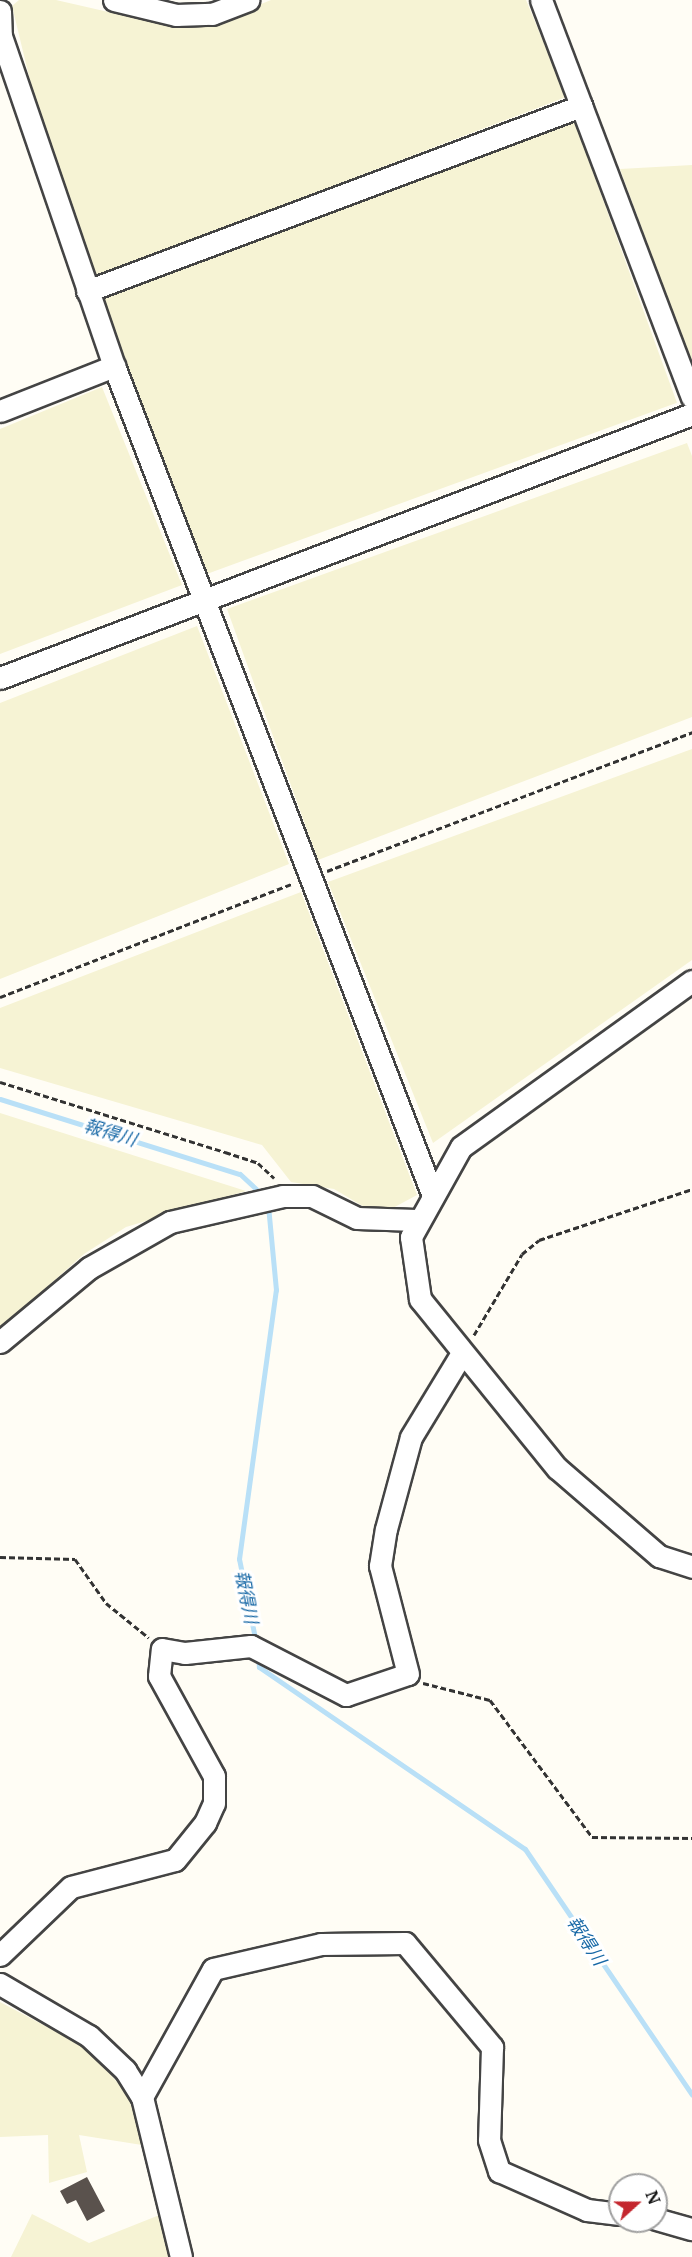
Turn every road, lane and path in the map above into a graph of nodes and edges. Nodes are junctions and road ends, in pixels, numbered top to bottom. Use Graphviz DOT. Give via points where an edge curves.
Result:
graph roads {
  1 [pos="114,0"];
  2 [pos="248,0"];
  3 [pos="541,0"];
  4 [pos="0,11"];
  5 [pos="581,106"];
  6 [pos="87,291"];
  7 [pos="114,366"];
  8 [pos="692,397"];
  9 [pos="0,411"];
  10 [pos="692,414"];
  11 [pos="202,601"];
  12 [pos="0,678"];
  13 [pos="692,732"];
  14 [pos="310,877"];
  15 [pos="692,981"];
  16 [pos="0,997"];
  17 [pos="0,1082"];
  18 [pos="692,1189"];
  19 [pos="432,1193"];
  20 [pos="289,1197"];
  21 [pos="416,1220"];
  22 [pos="0,1342"];
  23 [pos="462,1353"];
  24 [pos="0,1557"];
  25 [pos="692,1567"];
  26 [pos="162,1648"];
  27 [pos="408,1674"];
  28 [pos="692,1838"];
  29 [pos="0,1955"];
  30 [pos="0,1984"];
  31 [pos="142,2097"];
  32 [pos="608,2213"];
  33 [pos="668,2222"];
  34 [pos="692,2229"];
  35 [pos="181,2257"];
  1 -- 2 [label="street" via="176,15 212,14"];
  3 -- 5 [label="street"];
  4 -- 6 [label="street" via="1,36"];
  5 -- 6 [label="street"];
  5 -- 8 [label="street"];
  6 -- 7 [label="street"];
  7 -- 9 [label="street"];
  7 -- 11 [label="street"];
  10 -- 11 [label="street"];
  11 -- 12 [label="street"];
  11 -- 14 [label="street"];
  13 -- 14 [label="path"];
  14 -- 16 [label="path"];
  14 -- 19 [label="street"];
  15 -- 19 [label="street" via="461,1147"];
  17 -- 20 [label="path" via="258,1163"];
  18 -- 23 [label="path" via="539,1240 522,1254"];
  19 -- 21 [label="street"];
  20 -- 21 [label="street" via="312,1196 357,1218"];
  20 -- 22 [label="street" via="170,1222 130,1239"];
  21 -- 23 [label="street" via="414,1287"];
  23 -- 25 [label="street" via="557,1468 659,1556"];
  23 -- 27 [label="street" via="411,1437 386,1529 380,1566"];
  24 -- 26 [label="path" via="75,1559 106,1603"];
  26 -- 27 [label="street" via="185,1653 251,1646 278,1656 318,1686 346,1695"];
  26 -- 29 [label="street" via="159,1676 214,1776 214,1803 205,1824 175,1860 71,1887"];
  27 -- 28 [label="path" via="423,1684 490,1700 592,1837"];
  30 -- 31 [label="street" via="89,2036 125,2070"];
  31 -- 32 [label="street" via="213,1969 321,1944 405,1943 492,2047 489,2140 499,2171 587,2210"];
  31 -- 35 [label="street"];
  33 -- 34 [label="street"];
}
